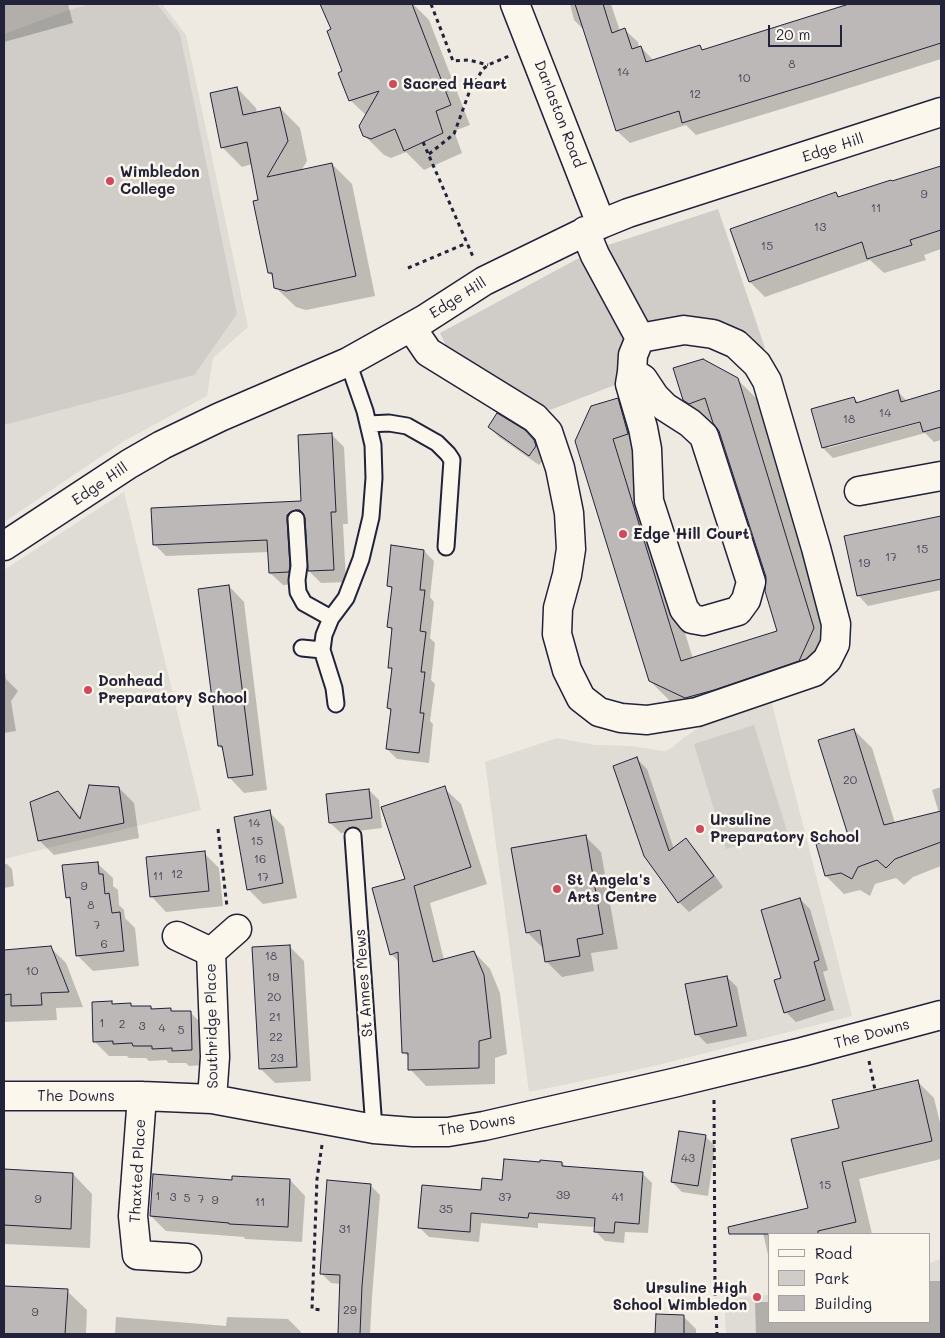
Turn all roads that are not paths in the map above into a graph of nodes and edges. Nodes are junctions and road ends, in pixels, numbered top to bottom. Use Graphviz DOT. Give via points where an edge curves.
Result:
graph roads {
  1 [pos="516,4"];
  2 [pos="941,112"];
  3 [pos="593,228"];
  4 [pos="411,327"];
  5 [pos="640,338"];
  6 [pos="348,362"];
  7 [pos="632,372"];
  8 [pos="368,424"];
  9 [pos="941,476"];
  10 [pos="859,491"];
  11 [pos="296,519"];
  12 [pos="4,546"];
  13 [pos="446,547"];
  14 [pos="331,618"];
  15 [pos="302,648"];
  16 [pos="322,650"];
  17 [pos="336,704"];
  18 [pos="353,836"];
  19 [pos="234,932"];
  20 [pos="177,936"];
  21 [pos="210,952"];
  22 [pos="941,1015"];
  23 [pos="4,1096"];
  24 [pos="142,1096"];
  25 [pos="212,1099"];
  26 [pos="374,1129"];
  27 [pos="187,1258"];
  1 -- 3 [label="street, Darlaston Road"];
  2 -- 3 [label="street, Edge Hill" via="628,213"];
  3 -- 4 [label="street, Edge Hill" via="484,281"];
  3 -- 5 [label="street" via="595,255"];
  4 -- 5 [label="street" via="428,352 535,418 548,432 560,468 569,513 571,548 558,608 558,634 567,670 581,698 600,712 647,720 696,712 814,672 827,660 835,644 836,624 767,380 757,364 736,344 713,334 684,330"];
  4 -- 6 [label="street, Edge Hill"];
  5 -- 7 [label="street" via="633,355"];
  6 -- 8 [label="lane"];
  6 -- 12 [label="street, Edge Hill" via="162,445"];
  7 -- 7 [label="street" via="643,379 665,407 704,436 751,582 746,600 738,611 703,621 692,618 684,609 649,501 647,449 630,384"];
  8 -- 13 [label="lane" via="407,426 437,443 452,460"];
  8 -- 14 [label="lane" via="373,445 371,517 362,560 346,598"];
  9 -- 10 [label="street"];
  11 -- 14 [label="lane" via="298,592 304,603"];
  14 -- 16 [label="lane"];
  15 -- 16 [label="lane"];
  16 -- 17 [label="lane"];
  18 -- 26 [label="lane, St Annes Mews"];
  19 -- 21 [label="street, Southridge Place"];
  20 -- 21 [label="street, Southridge Place"];
  21 -- 25 [label="street, Southridge Place" via="215,1057"];
  22 -- 26 [label="street, The Downs" via="802,1052 484,1126 448,1132"];
  23 -- 24 [label="street, The Downs"];
  24 -- 25 [label="street, The Downs"];
  24 -- 27 [label="street, Thaxted Place" via="133,1216 137,1256"];
  25 -- 26 [label="street, The Downs"];
}
